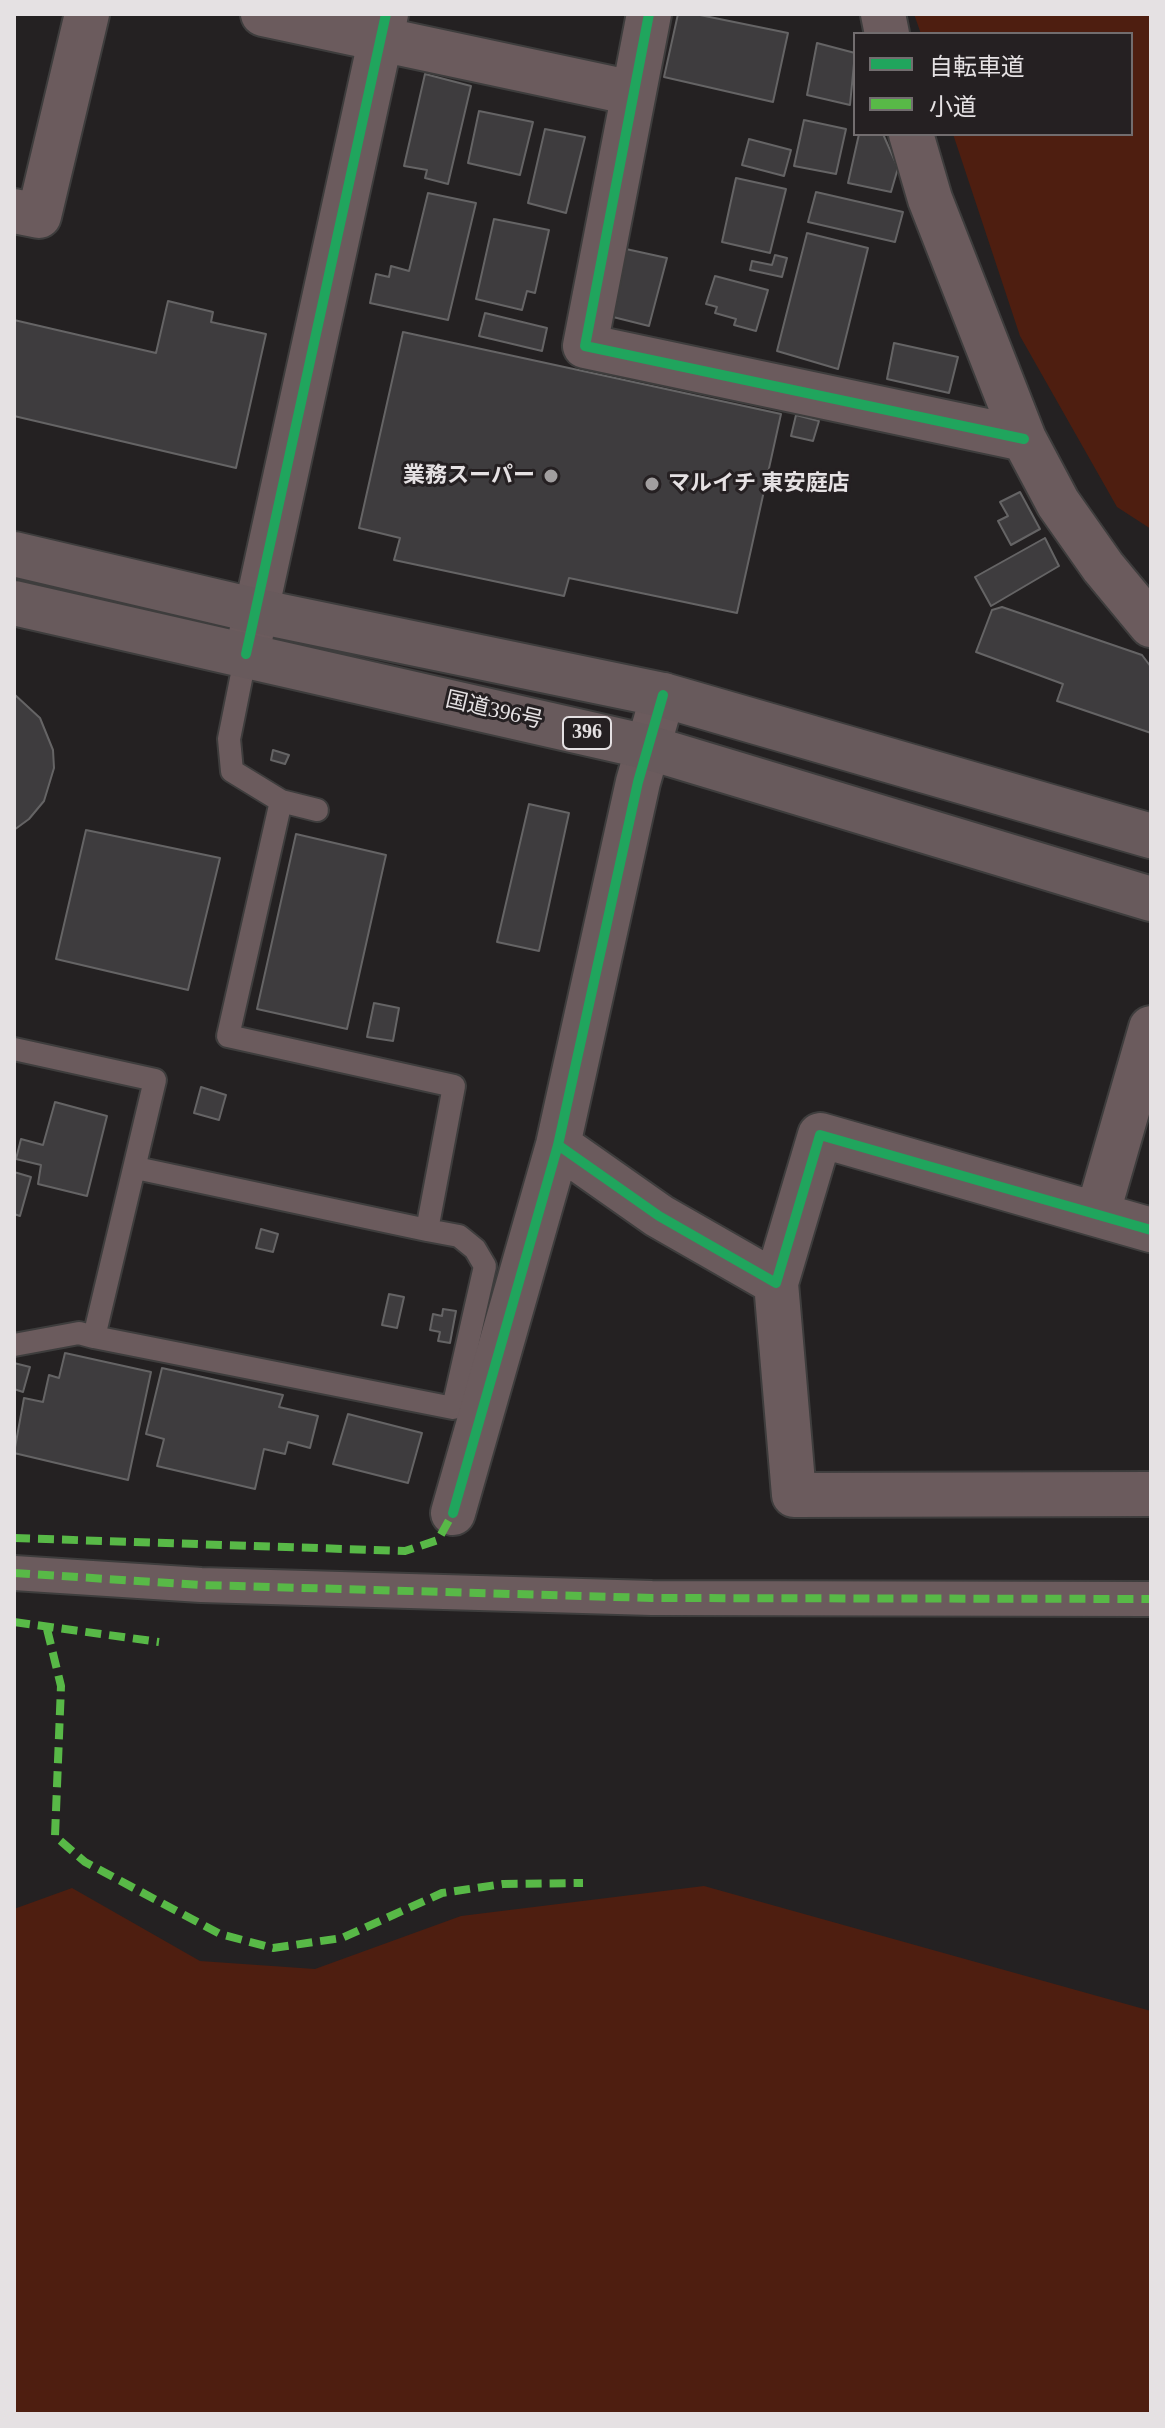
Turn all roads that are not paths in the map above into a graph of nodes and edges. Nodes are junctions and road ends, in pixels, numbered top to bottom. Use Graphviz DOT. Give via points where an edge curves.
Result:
graph roads {
  1 [pos="87,14"];
  2 [pos="263,14"];
  3 [pos="649,14"];
  4 [pos="383,27"];
  5 [pos="633,93"];
  6 [pos="912,136"];
  7 [pos="14,211"];
  8 [pos="1024,439"];
  9 [pos="14,554"];
  10 [pos="14,603"];
  11 [pos="257,611"];
  12 [pos="1151,625"];
  13 [pos="246,654"];
  14 [pos="663,695"];
  15 [pos="647,747"];
  16 [pos="281,801"];
  17 [pos="317,810"];
  18 [pos="1151,836"];
  19 [pos="1151,899"];
  20 [pos="1151,1028"];
  21 [pos="14,1049"];
  22 [pos="558,1145"];
  23 [pos="136,1168"];
  24 [pos="1098,1212"];
  25 [pos="427,1230"];
  26 [pos="1151,1230"];
  27 [pos="776,1283"];
  28 [pos="94,1337"];
  29 [pos="14,1345"];
  30 [pos="1151,1494"];
  31 [pos="453,1513"];
  32 [pos="14,1573"];
  33 [pos="1151,1599"];
  1 -- 7 [label="street" via="39,216"];
  2 -- 4 [label="street"];
  3 -- 5 [label="street"];
  4 -- 5 [label="street"];
  4 -- 11 [label="street"];
  5 -- 8 [label="street" via="585,346"];
  6 -- 8 [label="street" via="930,199"];
  8 -- 12 [label="street" via="1058,503"];
  9 -- 11 [label="highway, 396"];
  10 -- 13 [label="highway, 国道396号 / 396"];
  11 -- 13 [label="street"];
  11 -- 14 [label="highway, 396"];
  13 -- 15 [label="highway, 国道396号 / 396"];
  13 -- 16 [label="lane" via="229,739 232,771"];
  14 -- 15 [label="street"];
  14 -- 18 [label="highway, 396"];
  15 -- 19 [label="highway, 国道396号 / 396"];
  15 -- 22 [label="street"];
  16 -- 17 [label="lane"];
  16 -- 25 [label="lane" via="228,1036 454,1086"];
  20 -- 24 [label="street"];
  21 -- 23 [label="lane" via="155,1080"];
  22 -- 27 [label="street" via="659,1216"];
  22 -- 31 [label="street"];
  23 -- 25 [label="lane"];
  23 -- 28 [label="lane"];
  24 -- 26 [label="street"];
  24 -- 27 [label="street" via="820,1135"];
  25 -- 28 [label="lane" via="459,1236 485,1266 453,1408"];
  27 -- 30 [label="street" via="794,1495"];
  28 -- 29 [label="lane" via="79,1333"];
  32 -- 33 [label="street" via="201,1585 652,1598"];
}
